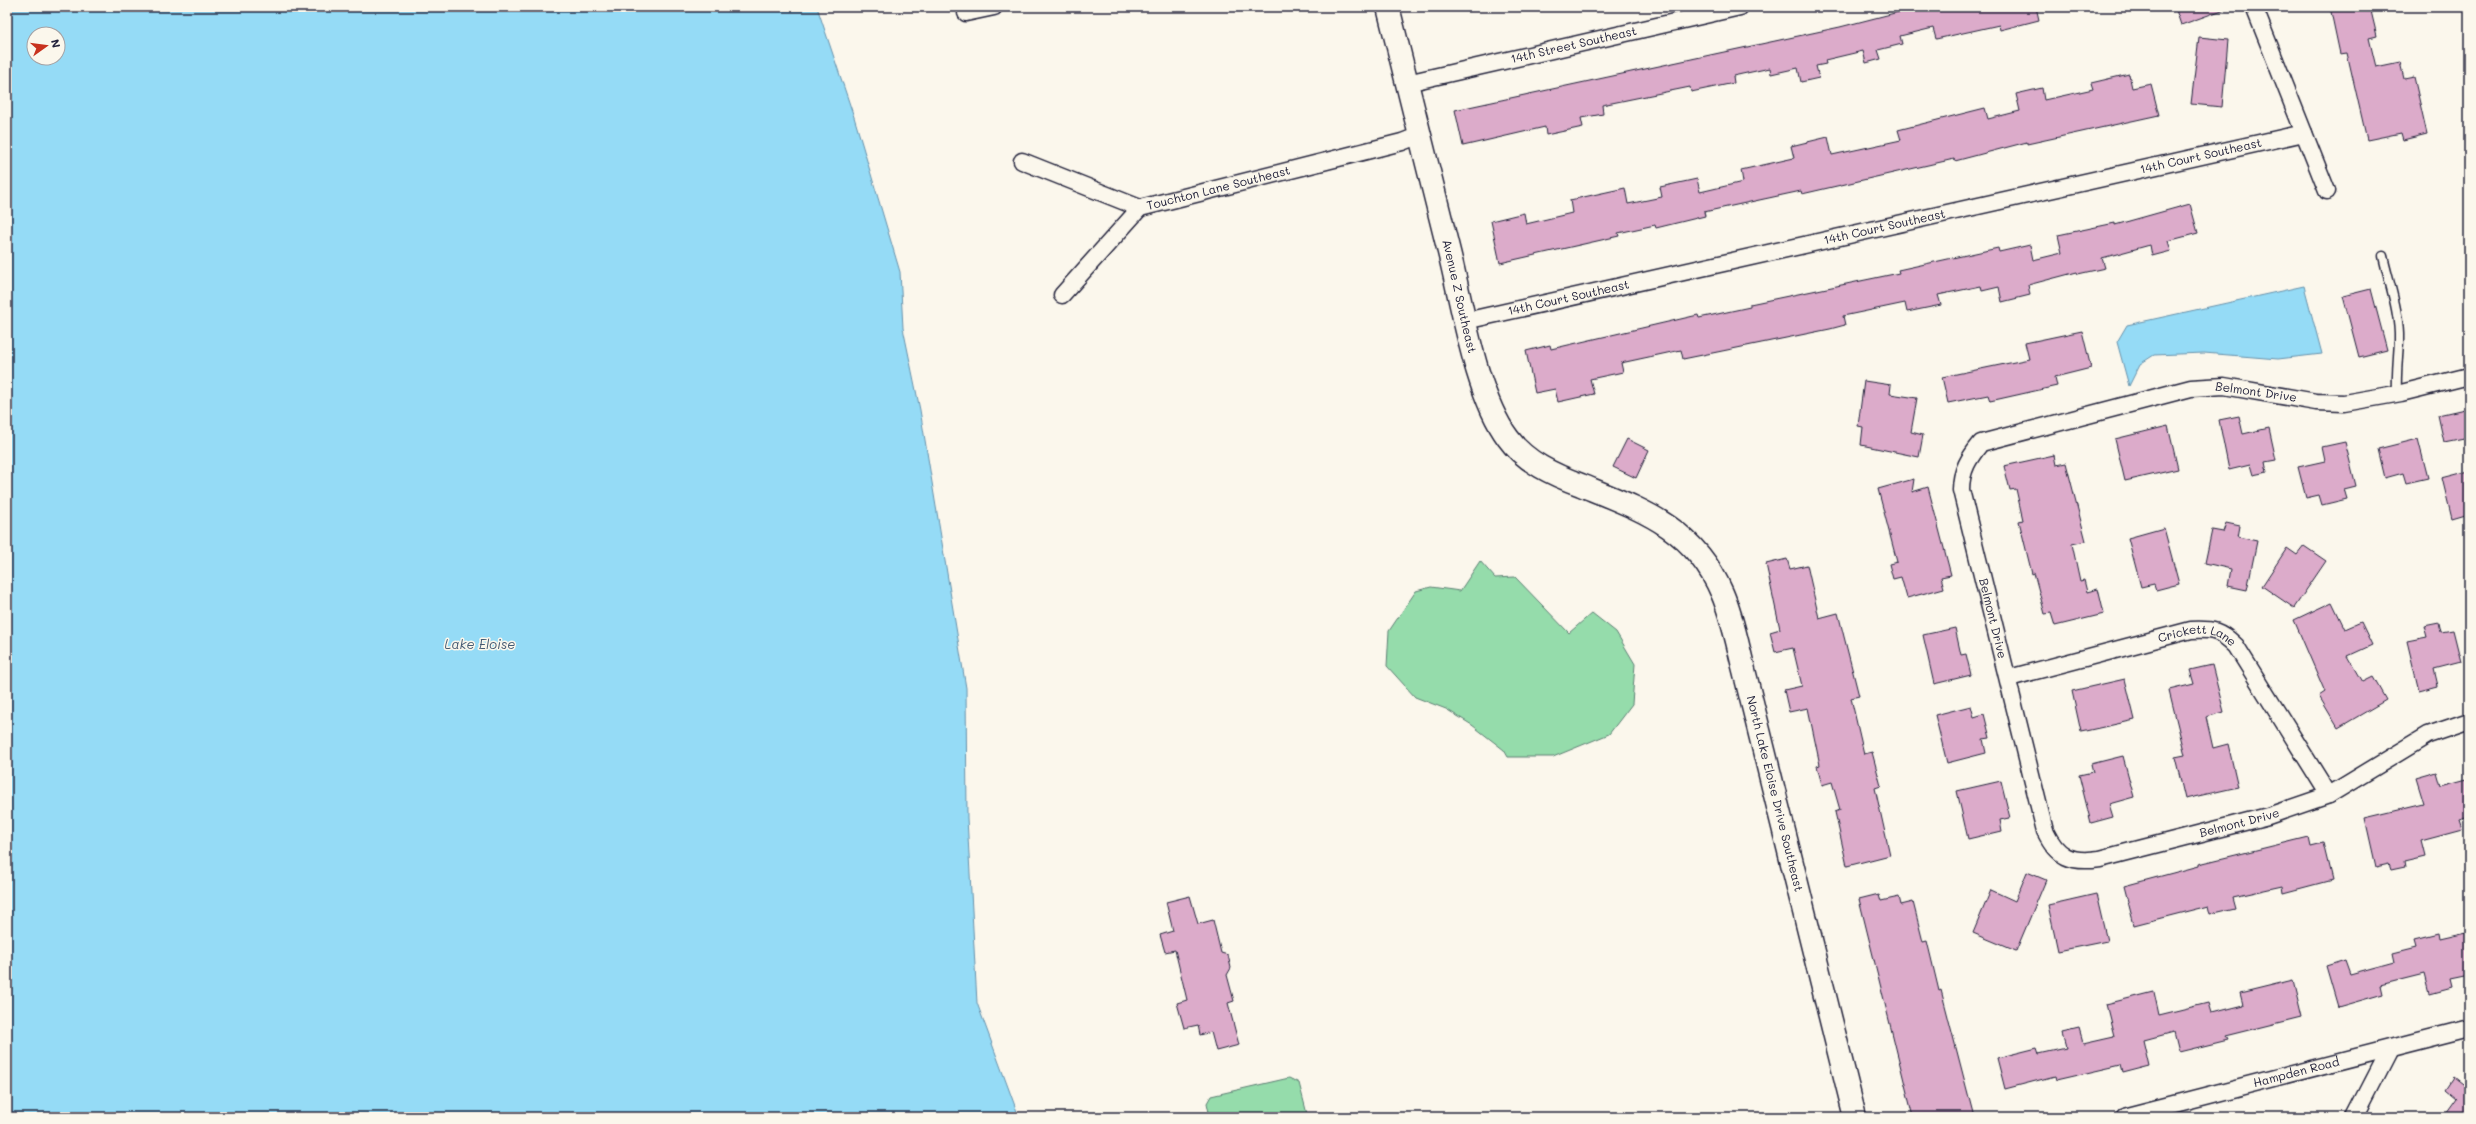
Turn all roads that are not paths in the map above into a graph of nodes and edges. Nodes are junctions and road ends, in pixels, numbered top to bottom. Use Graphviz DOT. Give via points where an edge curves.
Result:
graph roads {
  1 [pos="994,7"];
  2 [pos="1388,7"];
  3 [pos="1740,7"];
  4 [pos="2254,7"];
  5 [pos="966,13"];
  6 [pos="1407,83"];
  7 [pos="2304,133"];
  8 [pos="1420,135"];
  9 [pos="1022,161"];
  10 [pos="2327,191"];
  11 [pos="1140,208"];
  12 [pos="2383,256"];
  13 [pos="1062,295"];
  14 [pos="1465,322"];
  15 [pos="2469,376"];
  16 [pos="2398,394"];
  17 [pos="1635,508"];
  18 [pos="2009,678"];
  19 [pos="2469,721"];
  20 [pos="2329,795"];
  21 [pos="2469,1028"];
  22 [pos="2390,1049"];
  23 [pos="1855,1117"];
  24 [pos="2123,1117"];
  25 [pos="2355,1117"];
  1 -- 5 [label="street"];
  2 -- 6 [label="street, Avenue Z Southeast"];
  3 -- 6 [label="street, 14th Street Southeast"];
  4 -- 7 [label="street"];
  6 -- 8 [label="street, Avenue Z Southeast"];
  7 -- 10 [label="street"];
  7 -- 14 [label="street, 14th Court Southeast"];
  8 -- 11 [label="street, Touchton Lane Southeast" via="1402,142"];
  8 -- 14 [label="street, Avenue Z Southeast"];
  9 -- 11 [label="street, Touchton Lane Southeast"];
  11 -- 13 [label="street"];
  12 -- 16 [label="lane" via="2398,322 2399,341 2395,373"];
  14 -- 17 [label="street, Avenue Z Southeast" via="1492,411 1517,450 1549,472"];
  15 -- 16 [label="street, Belmont Drive"];
  16 -- 18 [label="street, Belmont Drive" via="2360,402 2330,403 2224,386 2208,386 2039,426 1981,443 1961,475 1961,490"];
  17 -- 23 [label="street, North Lake Eloise Drive Southeast" via="1662,520 1689,542 1710,567 1723,593"];
  18 -- 20 [label="street, Crickett Lane" via="2191,630 2224,634 2236,646"];
  18 -- 20 [label="street, Belmont Drive" via="2045,831 2060,853 2070,859 2100,859 2268,816"];
  19 -- 20 [label="street, Belmont Drive" via="2428,735"];
  21 -- 22 [label="street, Hampden Road"];
  22 -- 24 [label="street, Hampden Road"];
  22 -- 25 [label="street"];
}
